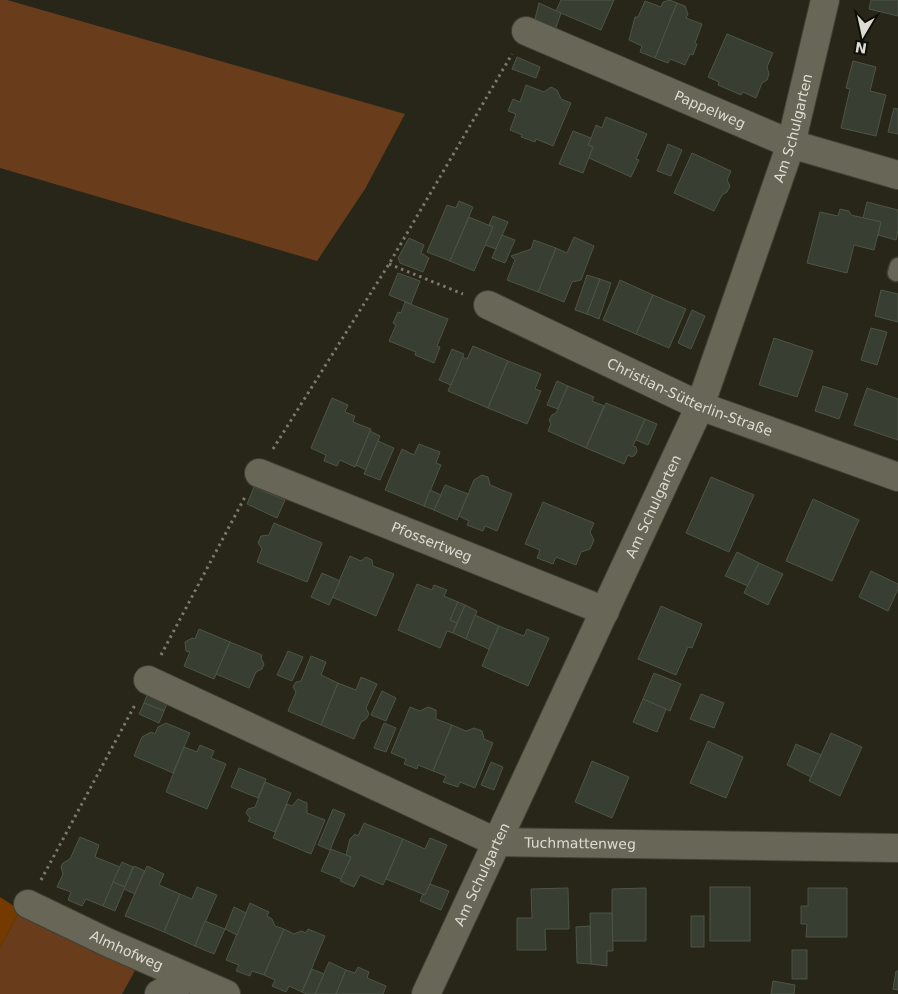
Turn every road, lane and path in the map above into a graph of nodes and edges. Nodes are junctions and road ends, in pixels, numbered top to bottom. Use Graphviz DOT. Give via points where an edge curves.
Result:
graph roads {
  1 [pos="825,0"];
  2 [pos="526,32"];
  3 [pos="791,144"];
  4 [pos="898,174"];
  5 [pos="389,264"];
  6 [pos="488,305"];
  7 [pos="700,406"];
  8 [pos="258,473"];
  9 [pos="898,477"];
  10 [pos="606,611"];
  11 [pos="148,680"];
  12 [pos="496,842"];
  13 [pos="898,848"];
  14 [pos="28,904"];
  15 [pos="188,978"];
  16 [pos="159,994"];
  17 [pos="226,994"];
  18 [pos="426,994"];
  1 -- 3 [label="street, Am Schulgarten"];
  2 -- 3 [label="street, Pappelweg"];
  3 -- 4 [label="street, Pappelweg"];
  3 -- 7 [label="street, Am Schulgarten"];
  5 -- 6 [label="path"];
  6 -- 7 [label="street, Christian-Sütterlin-Straße"];
  7 -- 9 [label="street, Christian-Sütterlin-Straße"];
  7 -- 10 [label="street, Am Schulgarten"];
  8 -- 10 [label="street, Pfossertweg"];
  10 -- 12 [label="street, Am Schulgarten"];
  11 -- 12 [label="street, Tuchmattenweg"];
  12 -- 13 [label="street, Tuchmattenweg"];
  12 -- 18 [label="street, Am Schulgarten"];
  14 -- 15 [label="street, Almhofweg"];
  15 -- 16 [label="street"];
  15 -- 17 [label="street, Almhofweg"];
}
